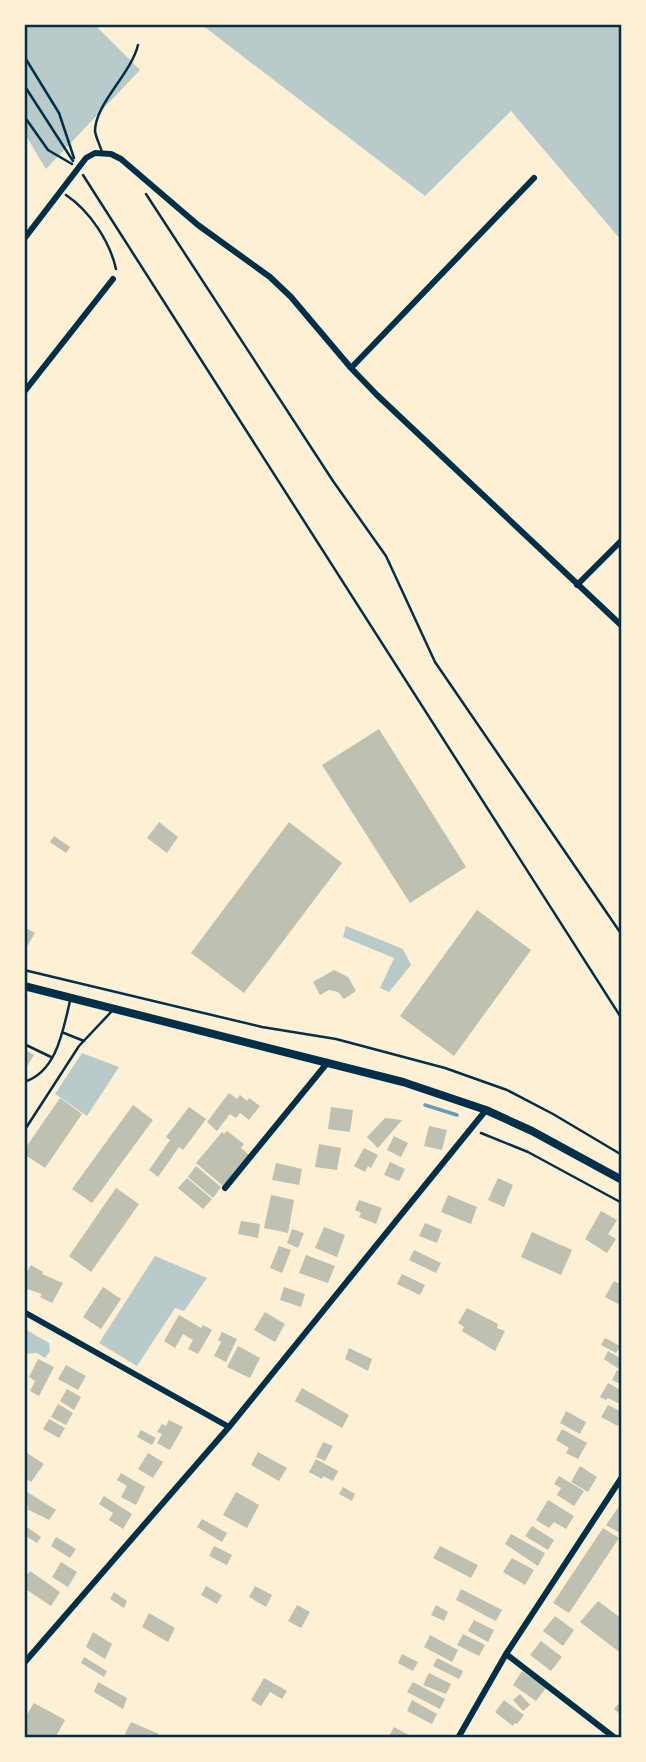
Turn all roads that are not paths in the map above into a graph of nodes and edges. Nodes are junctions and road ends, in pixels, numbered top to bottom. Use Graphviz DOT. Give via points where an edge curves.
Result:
graph roads {
  1 [pos="138,45"];
  2 [pos="102,152"];
  3 [pos="534,178"];
  4 [pos="24,239"];
  5 [pos="113,279"];
  6 [pos="351,368"];
  7 [pos="24,392"];
  8 [pos="621,540"];
  9 [pos="577,585"];
  10 [pos="621,626"];
  11 [pos="24,986"];
  12 [pos="71,998"];
  13 [pos="114,1008"];
  14 [pos="62,1033"];
  15 [pos="83,1041"];
  16 [pos="24,1044"];
  17 [pos="51,1057"];
  18 [pos="328,1062"];
  19 [pos="24,1082"];
  20 [pos="486,1111"];
  21 [pos="24,1131"];
  22 [pos="621,1180"];
  23 [pos="225,1188"];
  24 [pos="24,1312"];
  25 [pos="229,1427"];
  26 [pos="621,1477"];
  27 [pos="506,1654"];
  28 [pos="24,1663"];
  29 [pos="458,1738"];
  30 [pos="615,1738"];
  1 -- 2 [label="lane" via="99,114 96,133"];
  2 -- 4 [label="street" via="86,158"];
  2 -- 6 [label="street" via="121,159 198,225 252,262 284,290"];
  3 -- 6 [label="street"];
  5 -- 7 [label="street"];
  6 -- 9 [label="street"];
  8 -- 9 [label="street"];
  9 -- 10 [label="street"];
  11 -- 12 [label="main road"];
  12 -- 13 [label="main road"];
  12 -- 14 [label="lane"];
  13 -- 15 [label="lane"];
  13 -- 18 [label="main road"];
  14 -- 15 [label="lane"];
  14 -- 17 [label="lane"];
  15 -- 21 [label="lane"];
  16 -- 17 [label="lane"];
  17 -- 19 [label="lane" via="47,1067"];
  18 -- 20 [label="main road"];
  18 -- 23 [label="street"];
  20 -- 22 [label="main road"];
  20 -- 25 [label="street"];
  24 -- 25 [label="street"];
  25 -- 28 [label="street"];
  26 -- 27 [label="street"];
  27 -- 29 [label="street"];
  27 -- 30 [label="street"];
}
